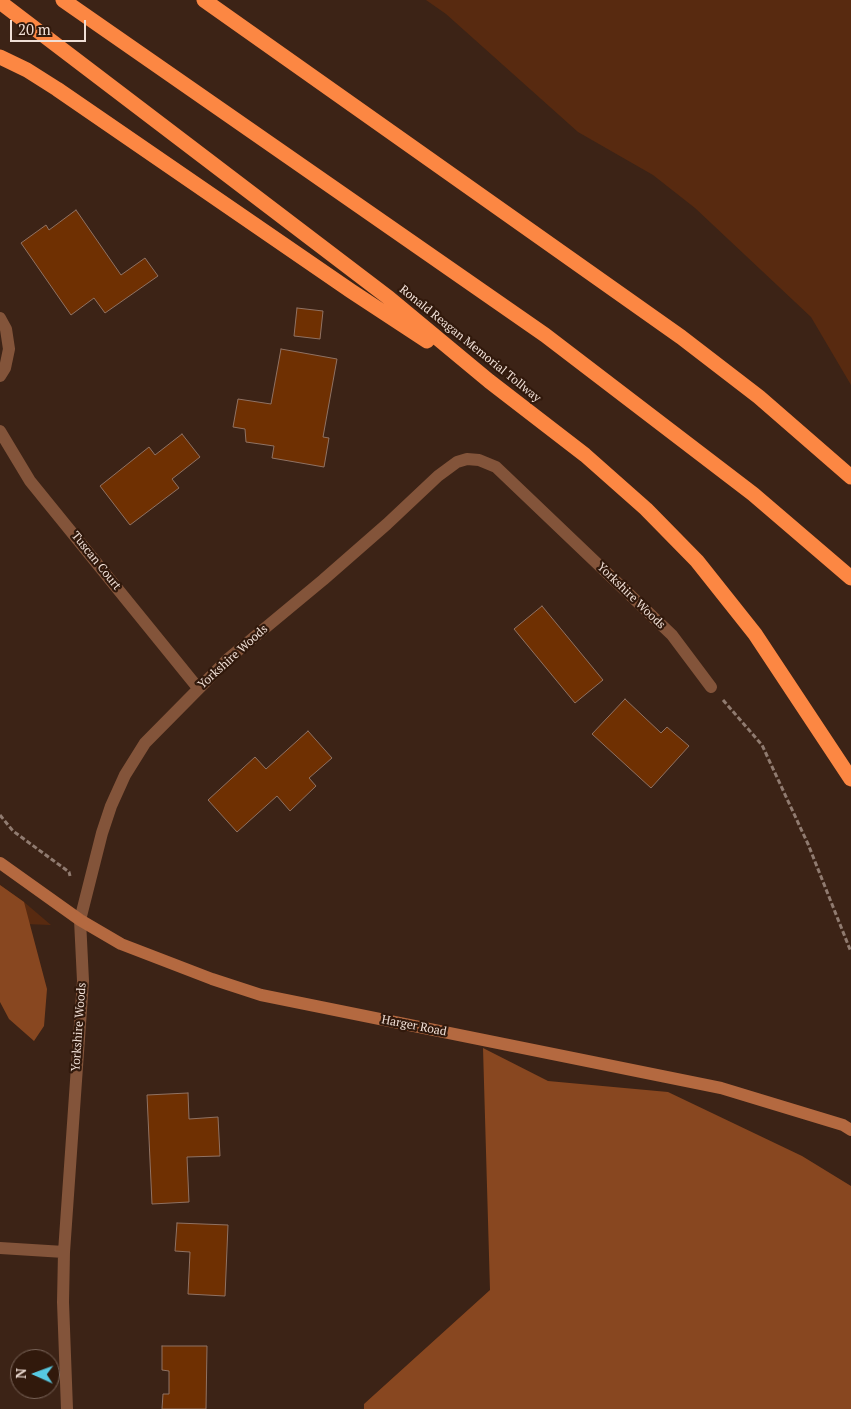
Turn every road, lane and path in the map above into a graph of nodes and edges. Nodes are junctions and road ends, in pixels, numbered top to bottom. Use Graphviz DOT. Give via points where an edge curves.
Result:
graph roads {
  1 [pos="63,0"];
  2 [pos="204,0"];
  3 [pos="0,2"];
  4 [pos="0,56"];
  5 [pos="0,318"];
  6 [pos="0,376"];
  7 [pos="489,380"];
  8 [pos="0,431"];
  9 [pos="851,477"];
  10 [pos="851,578"];
  11 [pos="711,687"];
  12 [pos="198,688"];
  13 [pos="851,779"];
  14 [pos="0,815"];
  15 [pos="0,864"];
  16 [pos="71,882"];
  17 [pos="80,920"];
  18 [pos="851,952"];
  19 [pos="851,1130"];
  20 [pos="0,1248"];
  21 [pos="64,1252"];
  22 [pos="67,1409"];
  1 -- 10 [label="highway" via="544,335 753,494"];
  2 -- 9 [label="highway" via="681,337 759,397"];
  3 -- 7 [label="highway, Ronald Reagan Memorial Tollway" via="389,298"];
  4 -- 7 [label="highway" via="57,89 343,285"];
  5 -- 6 [label="street" via="6,329 9,349"];
  7 -- 13 [label="highway, Ronald Reagan Memorial Tollway" via="618,483 697,561 755,634"];
  8 -- 12 [label="street, Tuscan Court" via="30,481"];
  11 -- 12 [label="street, Yorkshire Woods" via="672,635 496,467 467,459 438,476"];
  11 -- 18 [label="path" via="762,745 808,844"];
  12 -- 17 [label="street, Yorkshire Woods" via="145,743 125,775 102,833"];
  14 -- 16 [label="path" via="13,831 69,872"];
  15 -- 17 [label="street, Harger Road"];
  17 -- 19 [label="street, Harger Road" via="130,948 261,995 721,1088"];
  17 -- 21 [label="street, Yorkshire Woods" via="83,981"];
  20 -- 21 [label="street"];
  21 -- 22 [label="street, Yorkshire Woods"];
}
